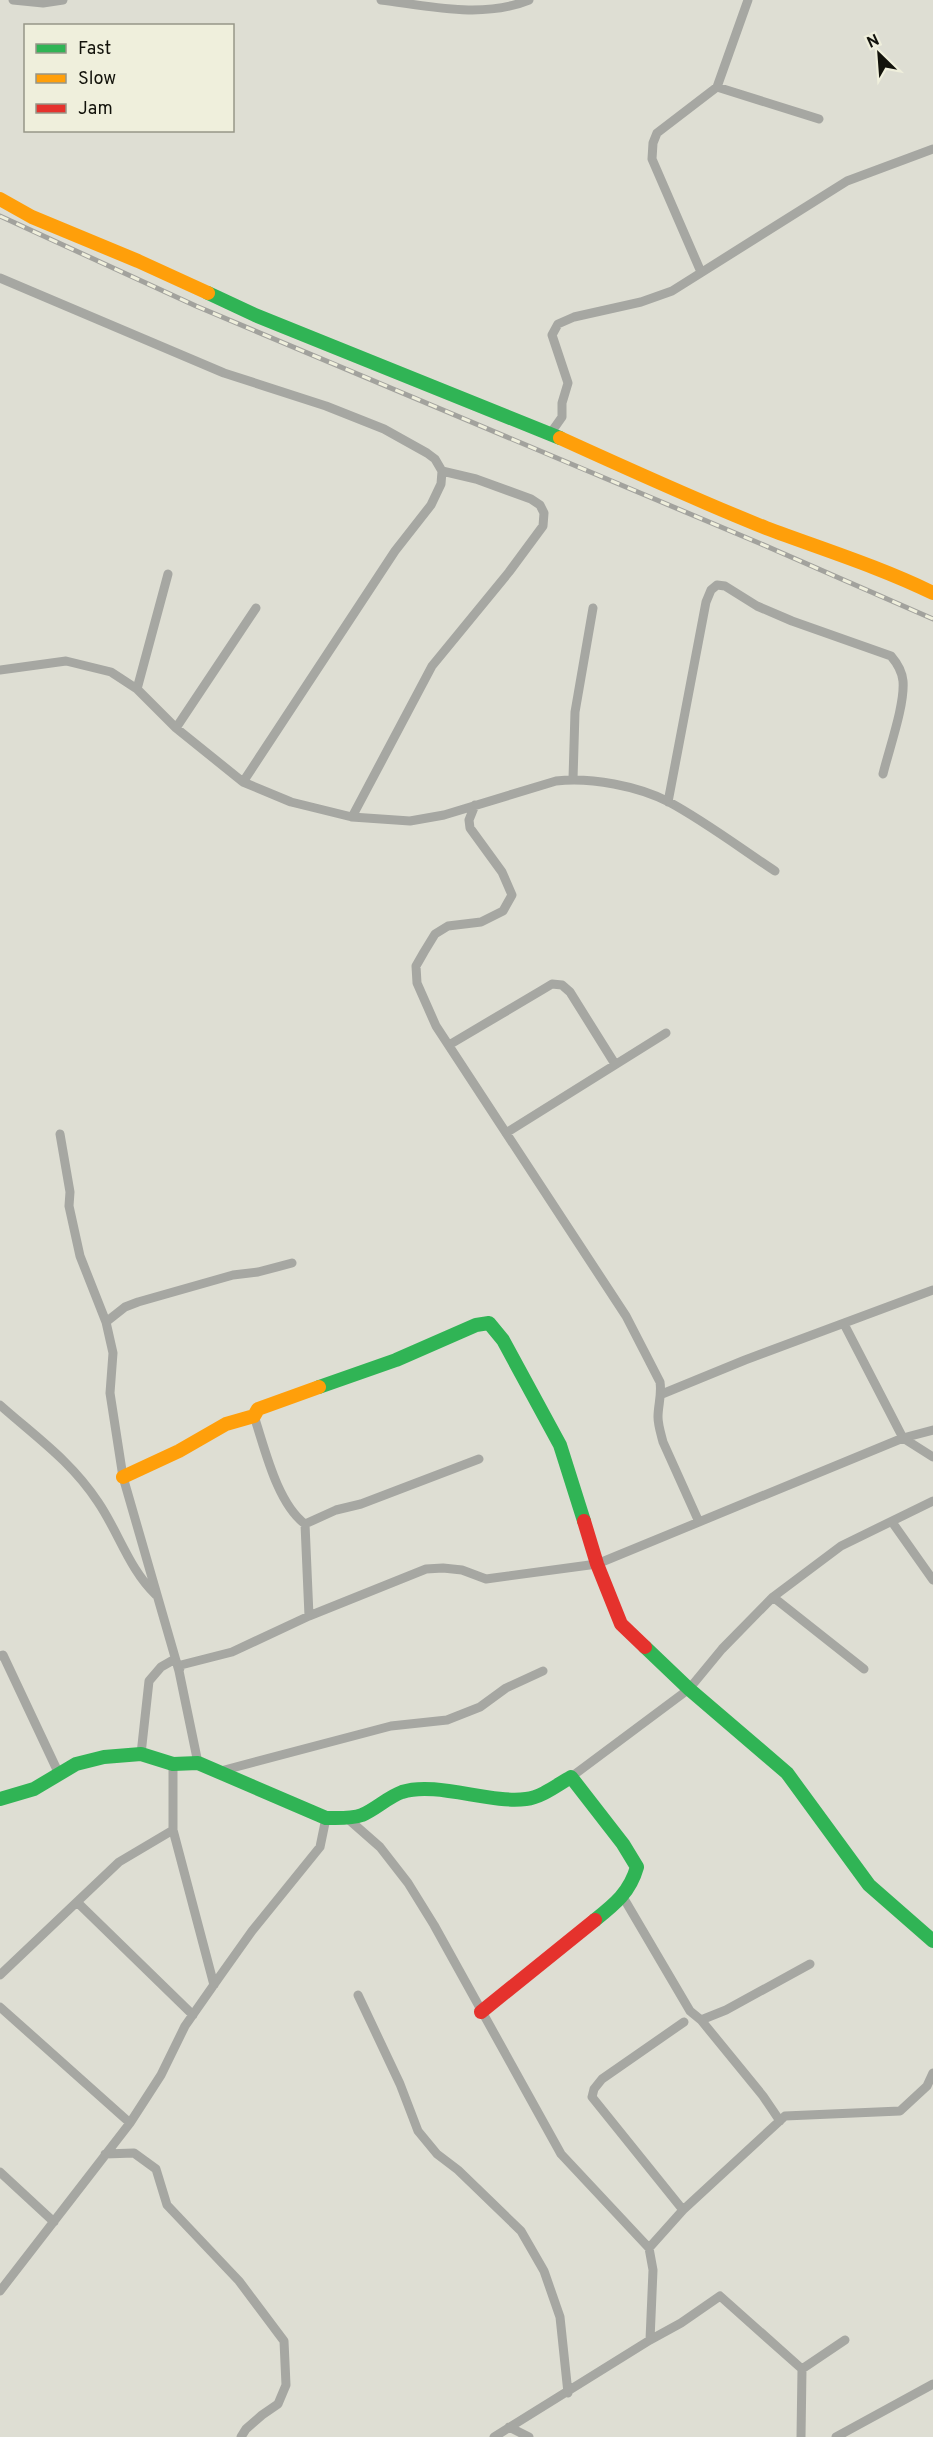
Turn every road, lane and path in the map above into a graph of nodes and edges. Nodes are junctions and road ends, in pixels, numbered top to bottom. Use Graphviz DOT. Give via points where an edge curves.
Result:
graph roads {
  1 [pos="13,0"];
  2 [pos="63,0"];
  3 [pos="381,0"];
  4 [pos="529,0"];
  5 [pos="748,0"];
  6 [pos="717,87"];
  7 [pos="819,119"];
  8 [pos="933,149"];
  9 [pos="0,199"];
  10 [pos="701,272"];
  11 [pos="0,278"];
  12 [pos="550,434"];
  13 [pos="442,471"];
  14 [pos="168,574"];
  15 [pos="933,593"];
  16 [pos="256,608"];
  17 [pos="593,608"];
  18 [pos="0,670"];
  19 [pos="137,689"];
  20 [pos="176,728"];
  21 [pos="883,774"];
  22 [pos="573,779"];
  23 [pos="243,782"];
  24 [pos="668,802"];
  25 [pos="475,805"];
  26 [pos="352,817"];
  27 [pos="775,871"];
  28 [pos="666,1033"];
  29 [pos="449,1045"];
  30 [pos="615,1064"];
  31 [pos="506,1132"];
  32 [pos="60,1134"];
  33 [pos="292,1263"];
  34 [pos="933,1290"];
  35 [pos="106,1322"];
  36 [pos="844,1324"];
  37 [pos="662,1394"];
  38 [pos="0,1405"];
  39 [pos="254,1416"];
  40 [pos="933,1430"];
  41 [pos="903,1438"];
  42 [pos="933,1457"];
  43 [pos="479,1459"];
  44 [pos="123,1477"];
  45 [pos="933,1501"];
  46 [pos="699,1522"];
  47 [pos="892,1522"];
  48 [pos="305,1524"];
  49 [pos="597,1564"];
  50 [pos="933,1580"];
  51 [pos="157,1596"];
  52 [pos="773,1597"];
  53 [pos="309,1616"];
  54 [pos="0,1656"];
  55 [pos="175,1659"];
  56 [pos="864,1669"];
  57 [pos="178,1671"];
  58 [pos="543,1671"];
  59 [pos="689,1689"];
  60 [pos="141,1754"];
  61 [pos="198,1763"];
  62 [pos="173,1764"];
  63 [pos="217,1772"];
  64 [pos="59,1774"];
  65 [pos="571,1777"];
  66 [pos="0,1799"];
  67 [pos="326,1818"];
  68 [pos="347,1818"];
  69 [pos="173,1830"];
  70 [pos="623,1897"];
  71 [pos="78,1903"];
  72 [pos="933,1941"];
  73 [pos="810,1964"];
  74 [pos="0,1974"];
  75 [pos="214,1985"];
  76 [pos="358,1995"];
  77 [pos="0,2007"];
  78 [pos="481,2012"];
  79 [pos="193,2015"];
  80 [pos="701,2020"];
  81 [pos="684,2022"];
  82 [pos="933,2073"];
  83 [pos="930,2090"];
  84 [pos="780,2121"];
  85 [pos="130,2123"];
  86 [pos="105,2154"];
  87 [pos="0,2172"];
  88 [pos="683,2210"];
  89 [pos="54,2222"];
  90 [pos="649,2248"];
  91 [pos="0,2291"];
  92 [pos="650,2340"];
  93 [pos="844,2340"];
  94 [pos="802,2369"];
  95 [pos="933,2384"];
  96 [pos="567,2393"];
  97 [pos="509,2427"];
  98 [pos="241,2437"];
  99 [pos="494,2437"];
  100 [pos="529,2437"];
  101 [pos="801,2437"];
  102 [pos="836,2437"];
  1 -- 2 [label="street"];
  3 -- 4 [label="street" via="482,10"];
  5 -- 6 [label="street"];
  6 -- 7 [label="street"];
  6 -- 10 [label="street" via="657,134 653,143 652,159"];
  8 -- 10 [label="street" via="847,181"];
  9 -- 12 [label="street" via="32,217 255,315"];
  10 -- 12 [label="street" via="672,291 574,316 558,324 552,335 568,383 562,417"];
  11 -- 13 [label="street" via="224,373 384,429 427,453"];
  12 -- 15 [label="street" via="698,501 897,575"];
  13 -- 23 [label="street" via="441,484 431,505 395,551"];
  13 -- 26 [label="street" via="477,479 531,500 544,513 543,526 432,666"];
  14 -- 19 [label="street"];
  16 -- 20 [label="street"];
  17 -- 22 [label="street" via="575,712"];
  18 -- 19 [label="street" via="66,661 111,672"];
  19 -- 20 [label="street"];
  20 -- 23 [label="street"];
  21 -- 24 [label="street" via="903,693 903,678 891,656 792,621 717,585 706,602"];
  22 -- 24 [label="street" via="611,782"];
  22 -- 25 [label="street"];
  23 -- 26 [label="street" via="291,802"];
  24 -- 27 [label="street"];
  25 -- 26 [label="street" via="410,821"];
  25 -- 29 [label="street" via="470,828 502,872 512,895 503,911 481,922 448,926 435,934 416,966 417,983"];
  28 -- 30 [label="street"];
  29 -- 30 [label="street" via="552,984 562,984"];
  29 -- 31 [label="street"];
  30 -- 31 [label="street"];
  31 -- 37 [label="street" via="626,1316 660,1382"];
  32 -- 35 [label="street" via="80,1256"];
  33 -- 35 [label="street" via="138,1302"];
  34 -- 36 [label="street"];
  35 -- 44 [label="street" via="113,1353 110,1393"];
  36 -- 37 [label="street"];
  36 -- 41 [label="street"];
  37 -- 46 [label="street" via="658,1418 663,1442"];
  38 -- 51 [label="street" via="68,1463 99,1503 141,1580"];
  39 -- 44 [label="street" via="235,1419 186,1448"];
  39 -- 48 [label="street" via="274,1476 294,1516"];
  39 -- 49 [label="street" via="258,1409 489,1323 500,1334 560,1444"];
  40 -- 41 [label="street"];
  41 -- 42 [label="street"];
  41 -- 46 [label="street"];
  43 -- 48 [label="street"];
  44 -- 51 [label="street"];
  45 -- 47 [label="street"];
  46 -- 49 [label="street"];
  47 -- 50 [label="street"];
  47 -- 52 [label="street" via="841,1545"];
  48 -- 53 [label="street"];
  49 -- 53 [label="street" via="486,1579 462,1570 426,1569"];
  49 -- 59 [label="street" via="621,1624"];
  51 -- 55 [label="street"];
  52 -- 56 [label="street"];
  52 -- 59 [label="street"];
  53 -- 57 [label="street" via="232,1652 181,1665"];
  54 -- 64 [label="street" via="3,1655"];
  55 -- 57 [label="street"];
  55 -- 60 [label="street" via="161,1666 149,1681"];
  57 -- 61 [label="street"];
  58 -- 63 [label="street" via="506,1688 480,1707 447,1720 391,1726"];
  59 -- 65 [label="street"];
  59 -- 72 [label="street" via="787,1773 869,1885"];
  60 -- 62 [label="street"];
  60 -- 64 [label="street" via="104,1757 76,1764"];
  61 -- 62 [label="street"];
  61 -- 63 [label="street"];
  62 -- 69 [label="street"];
  63 -- 67 [label="street"];
  64 -- 66 [label="street" via="34,1789"];
  65 -- 68 [label="street" via="526,1799 436,1790 403,1792 362,1815"];
  65 -- 70 [label="street" via="637,1867"];
  67 -- 68 [label="street"];
  67 -- 75 [label="street" via="320,1847"];
  68 -- 78 [label="street" via="380,1847 408,1884"];
  69 -- 71 [label="street" via="119,1862"];
  69 -- 75 [label="street"];
  70 -- 78 [label="street"];
  70 -- 80 [label="street" via="690,2011"];
  71 -- 74 [label="street"];
  71 -- 79 [label="street"];
  73 -- 80 [label="street"];
  75 -- 79 [label="street"];
  76 -- 96 [label="street" via="418,2132 521,2231 544,2271 560,2317"];
  77 -- 85 [label="street"];
  78 -- 90 [label="street" via="561,2154"];
  79 -- 85 [label="street"];
  80 -- 84 [label="street"];
  81 -- 88 [label="street" via="602,2079 592,2097"];
  82 -- 83 [label="street"];
  83 -- 84 [label="street" via="900,2111 785,2116"];
  84 -- 88 [label="street"];
  85 -- 86 [label="street"];
  86 -- 89 [label="street"];
  86 -- 98 [label="street" via="134,2153 156,2169 166,2205 239,2281 284,2341 286,2385 278,2404"];
  87 -- 89 [label="street"];
  88 -- 90 [label="street"];
  89 -- 91 [label="street"];
  90 -- 92 [label="street"];
  92 -- 94 [label="street" via="720,2296"];
  92 -- 96 [label="street"];
  93 -- 94 [label="street"];
  94 -- 101 [label="street"];
  95 -- 102 [label="street"];
  96 -- 97 [label="street"];
  97 -- 99 [label="street"];
  97 -- 100 [label="street"];
}
